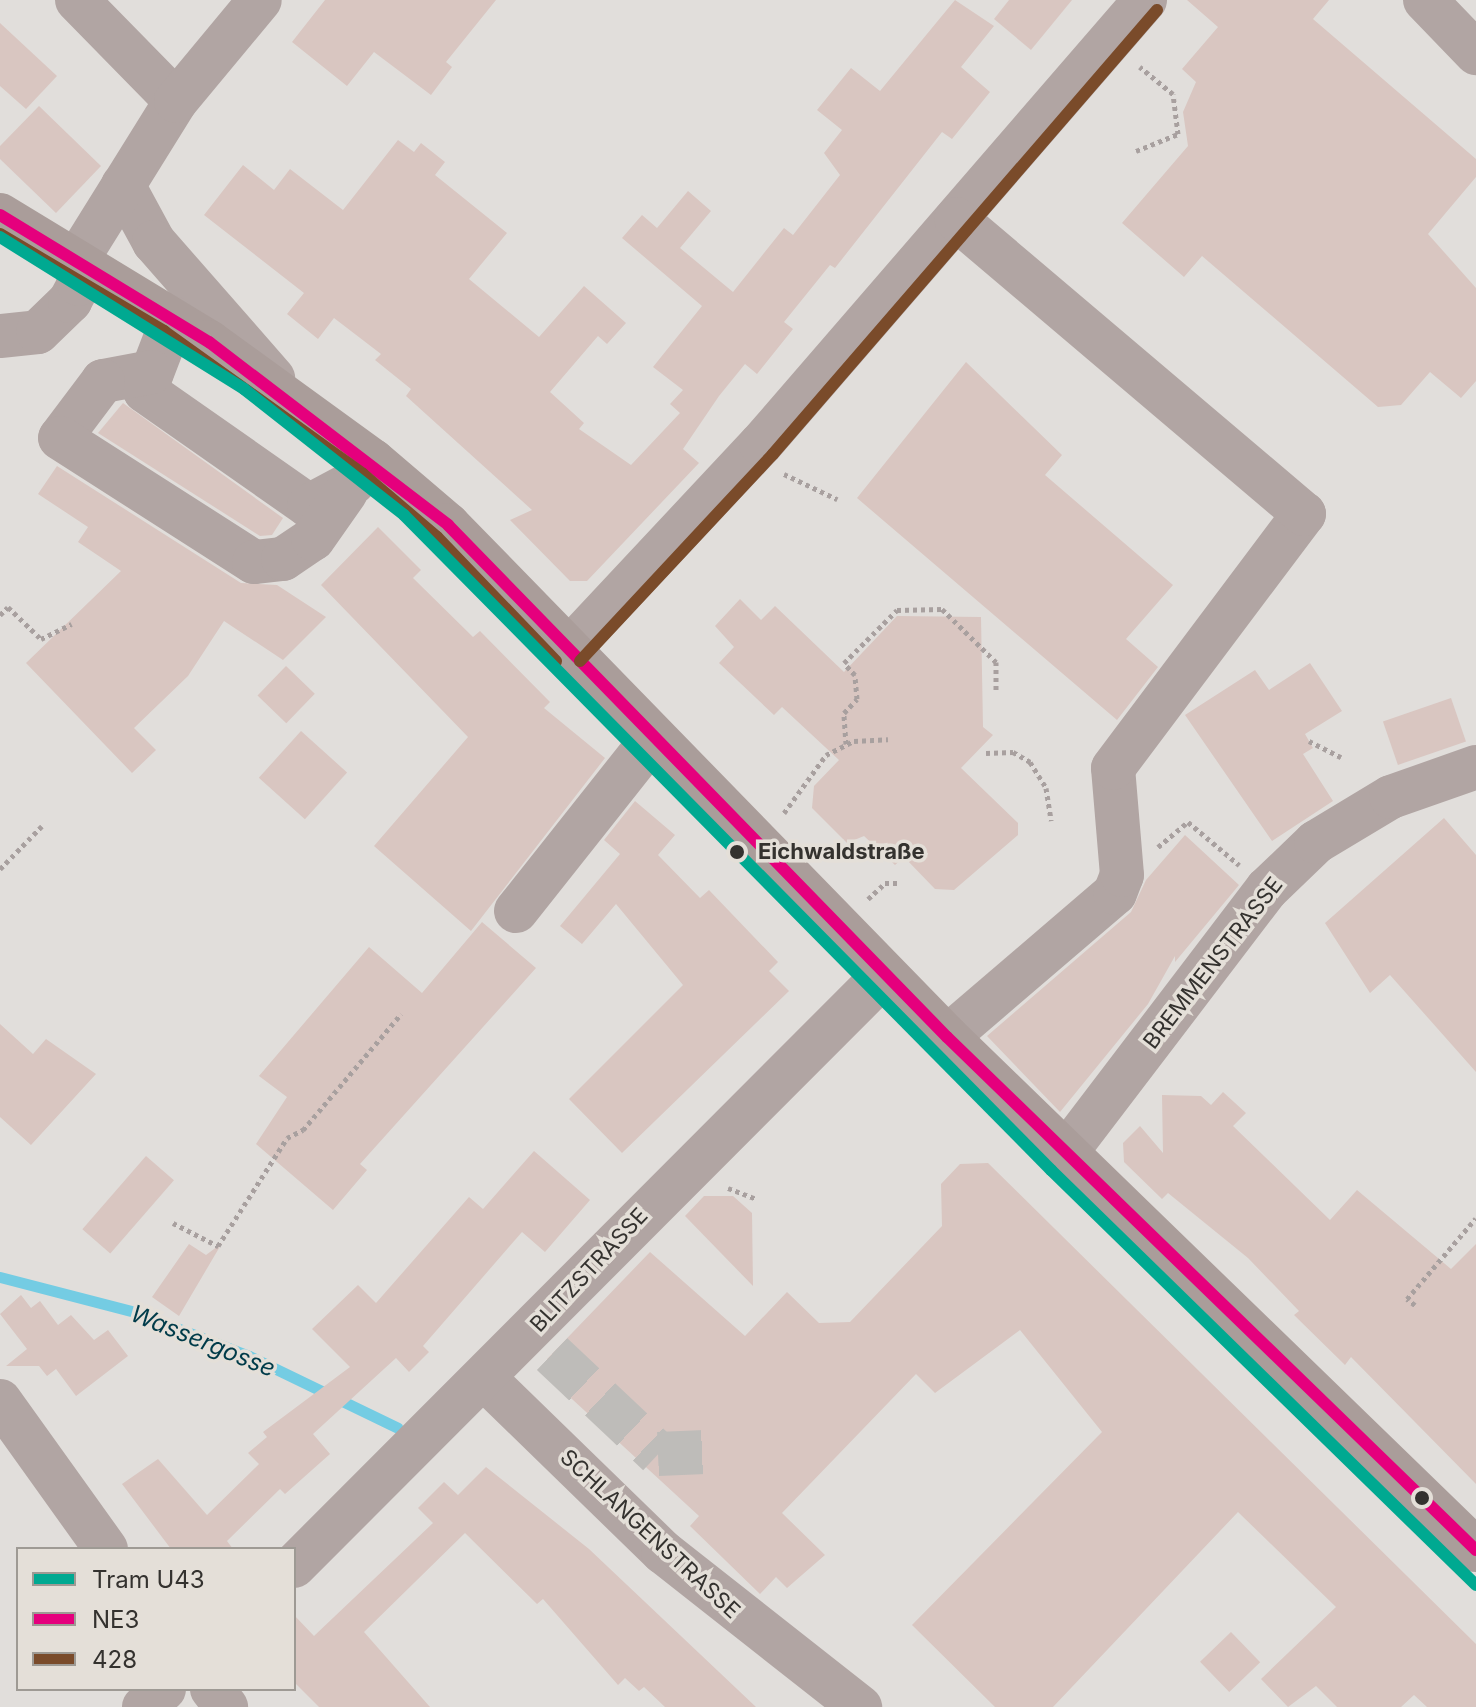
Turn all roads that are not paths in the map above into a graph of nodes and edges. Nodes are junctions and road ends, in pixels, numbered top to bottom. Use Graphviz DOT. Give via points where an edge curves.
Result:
graph roads {
  1 [pos="77,0"];
  2 [pos="260,0"];
  3 [pos="1145,0"];
  4 [pos="1425,0"];
  5 [pos="1476,53"];
  6 [pos="176,101"];
  7 [pos="123,185"];
  8 [pos="0,215"];
  9 [pos="956,219"];
  10 [pos="77,260"];
  11 [pos="173,318"];
  12 [pos="0,336"];
  13 [pos="152,372"];
  14 [pos="293,400"];
  15 [pos="360,476"];
  16 [pos="568,650"];
  17 [pos="653,738"];
  18 [pos="1476,767"];
  19 [pos="516,911"];
  20 [pos="884,975"];
  21 [pos="947,1037"];
  22 [pos="1065,1154"];
  23 [pos="486,1380"];
  24 [pos="0,1401"];
  25 [pos="105,1547"];
  26 [pos="1476,1550"];
  27 [pos="296,1564"];
  28 [pos="162,1691"];
  29 [pos="214,1691"];
  30 [pos="144,1707"];
  31 [pos="226,1707"];
  32 [pos="860,1707"];
  1 -- 6 [label="street"];
  2 -- 6 [label="street"];
  3 -- 9 [label="street"];
  4 -- 5 [label="street"];
  6 -- 7 [label="street"];
  7 -- 10 [label="street"];
  7 -- 14 [label="street" via="154,242"];
  8 -- 10 [label="main road"];
  9 -- 16 [label="street" via="761,444"];
  9 -- 21 [label="street" via="1304,514 1124,747 1112,792 1122,875 1104,904"];
  10 -- 11 [label="main road"];
  10 -- 12 [label="street" via="79,284 63,310 38,332"];
  11 -- 13 [label="street"];
  11 -- 14 [label="main road"];
  13 -- 15 [label="street" via="145,391 309,506"];
  13 -- 15 [label="street" via="103,381 60,438 254,562 283,559 313,539"];
  14 -- 15 [label="main road"];
  15 -- 16 [label="main road" via="476,552"];
  16 -- 17 [label="main road"];
  17 -- 19 [label="street"];
  17 -- 20 [label="main road"];
  18 -- 22 [label="street, BREMMENSTRASSE" via="1391,797 1316,842 1267,889"];
  20 -- 21 [label="main road"];
  20 -- 23 [label="street, BLITZSTRASSE" via="540,1344"];
  21 -- 22 [label="main road"];
  22 -- 26 [label="main road"];
  23 -- 27 [label="street, BLITZSTRASSE"];
  23 -- 32 [label="street, SCHLANGENSTRASSE" via="663,1552"];
  24 -- 25 [label="street"];
  28 -- 30 [label="street"];
  29 -- 31 [label="street"];
}
